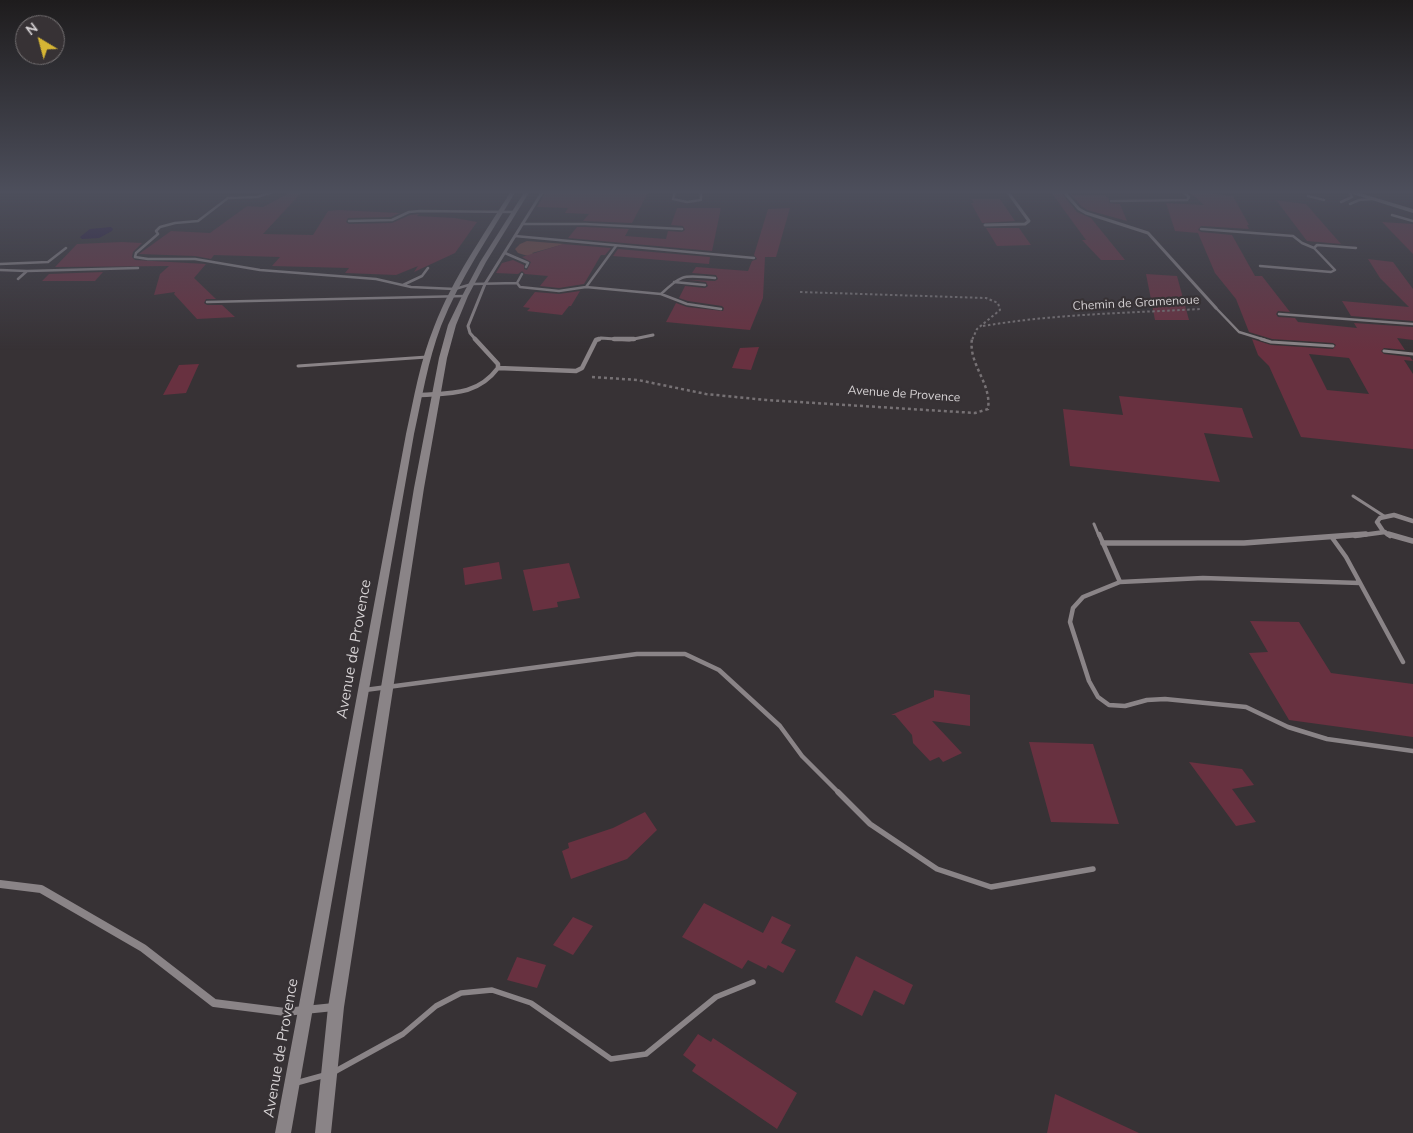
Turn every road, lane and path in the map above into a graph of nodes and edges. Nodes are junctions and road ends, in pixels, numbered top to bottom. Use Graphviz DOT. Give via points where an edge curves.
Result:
graph roads {
  1 [pos="147,244"];
  2 [pos="483,244"];
  3 [pos="494,244"];
  4 [pos="510,244"];
  5 [pos="595,244"];
  6 [pos="1158,244"];
  7 [pos="1304,244"];
  8 [pos="616,246"];
  9 [pos="66,248"];
  10 [pos="1314,248"];
  11 [pos="1356,248"];
  12 [pos="505,253"];
  13 [pos="754,258"];
  14 [pos="0,264"];
  15 [pos="1260,266"];
  16 [pos="526,267"];
  17 [pos="138,268"];
  18 [pos="428,268"];
  19 [pos="0,270"];
  20 [pos="27,272"];
  21 [pos="522,274"];
  22 [pos="715,278"];
  23 [pos="18,279"];
  24 [pos="674,282"];
  25 [pos="517,283"];
  26 [pos="472,284"];
  27 [pos="485,284"];
  28 [pos="403,285"];
  29 [pos="705,285"];
  30 [pos="586,287"];
  31 [pos="800,292"];
  32 [pos="453,293"];
  33 [pos="661,294"];
  34 [pos="465,296"];
  35 [pos="207,302"];
  36 [pos="1216,308"];
  37 [pos="722,309"];
  38 [pos="1279,314"];
  39 [pos="1413,324"];
  40 [pos="978,327"];
  41 [pos="653,334"];
  42 [pos="1333,346"];
  43 [pos="1384,351"];
  44 [pos="1413,354"];
  45 [pos="427,357"];
  46 [pos="298,366"];
  47 [pos="498,368"];
  48 [pos="585,376"];
  49 [pos="437,393"];
  50 [pos="418,395"];
  51 [pos="1353,496"];
  52 [pos="1384,516"];
  53 [pos="1413,521"];
  54 [pos="1094,524"];
  55 [pos="1385,532"];
  56 [pos="1333,539"];
  57 [pos="1412,542"];
  58 [pos="1103,543"];
  59 [pos="1120,582"];
  60 [pos="1360,583"];
  61 [pos="1403,662"];
  62 [pos="387,686"];
  63 [pos="363,690"];
  64 [pos="1413,751"];
  65 [pos="1093,868"];
  66 [pos="0,884"];
  67 [pos="753,982"];
  68 [pos="336,1007"];
  69 [pos="304,1012"];
  70 [pos="329,1074"];
  71 [pos="291,1084"];
  72 [pos="283,1133"];
  73 [pos="323,1133"];
  1 -- 28 [label="lane" via="134,257 194,259 260,270 376,279"];
  2 -- 32 [label="main road, Avenue de Provence"];
  3 -- 26 [label="main road"];
  4 -- 12 [label="street"];
  5 -- 8 [label="lane"];
  6 -- 36 [label="street, Chemin de Gramenoue"];
  7 -- 10 [label="lane"];
  8 -- 13 [label="lane"];
  8 -- 30 [label="lane"];
  9 -- 14 [label="lane" via="48,262"];
  10 -- 11 [label="lane" via="1317,245"];
  10 -- 15 [label="lane" via="1335,270"];
  12 -- 16 [label="lane" via="528,263"];
  12 -- 27 [label="street"];
  17 -- 20 [label="lane"];
  18 -- 28 [label="lane" via="422,276"];
  19 -- 20 [label="lane"];
  20 -- 23 [label="lane"];
  21 -- 25 [label="lane"];
  22 -- 24 [label="lane" via="687,276"];
  24 -- 29 [label="lane"];
  24 -- 33 [label="lane"];
  25 -- 27 [label="lane"];
  25 -- 30 [label="lane" via="520,287 558,291"];
  26 -- 27 [label="lane"];
  26 -- 32 [label="lane"];
  26 -- 34 [label="main road"];
  27 -- 47 [label="street" via="468,326"];
  28 -- 32 [label="lane"];
  30 -- 33 [label="lane"];
  31 -- 40 [label="path" via="986,298 998,303 1000,310"];
  32 -- 34 [label="lane"];
  32 -- 35 [label="lane"];
  32 -- 45 [label="main road, Avenue de Provence"];
  33 -- 37 [label="lane" via="687,304"];
  34 -- 49 [label="main road" via="452,325"];
  36 -- 40 [label="path, Chemin de Gramenoue" via="1025,319"];
  36 -- 42 [label="lane" via="1239,332 1271,342"];
  38 -- 39 [label="lane"];
  40 -- 48 [label="path, Avenue de Provence" via="972,338 971,351 989,391 990,403 988,409 975,414 766,400 706,394 638,380"];
  41 -- 47 [label="street" via="629,340 600,338 582,368 576,371"];
  43 -- 44 [label="lane"];
  45 -- 46 [label="lane"];
  45 -- 50 [label="main road, Avenue de Provence"];
  47 -- 49 [label="street" via="491,380 482,385 459,392"];
  49 -- 50 [label="street"];
  49 -- 62 [label="main road"];
  50 -- 63 [label="main road, Avenue de Provence"];
  51 -- 52 [label="lane"];
  52 -- 53 [label="street" via="1401,516"];
  52 -- 55 [label="street" via="1377,522"];
  54 -- 58 [label="lane"];
  55 -- 56 [label="street"];
  55 -- 57 [label="street"];
  56 -- 58 [label="street" via="1243,544"];
  56 -- 60 [label="lane"];
  58 -- 59 [label="lane"];
  59 -- 60 [label="lane" via="1203,578"];
  59 -- 64 [label="lane" via="1083,597 1073,608 1070,622 1089,681 1098,697 1109,705 1125,706 1165,698 1246,707 1288,727 1327,740"];
  60 -- 61 [label="lane"];
  62 -- 63 [label="lane"];
  62 -- 65 [label="lane" via="637,654 686,654 719,670 780,726 802,756 870,824 937,869 991,887"];
  62 -- 68 [label="main road"];
  63 -- 69 [label="main road, Avenue de Provence"];
  66 -- 69 [label="street" via="41,889 143,948 214,1003"];
  67 -- 70 [label="lane" via="716,997 646,1054 611,1059 530,1003 492,990 462,993 436,1006 403,1034"];
  68 -- 69 [label="street"];
  68 -- 70 [label="main road"];
  69 -- 71 [label="main road, Avenue de Provence"];
  70 -- 71 [label="lane"];
  70 -- 73 [label="main road"];
  71 -- 72 [label="main road, Avenue de Provence"];
}
